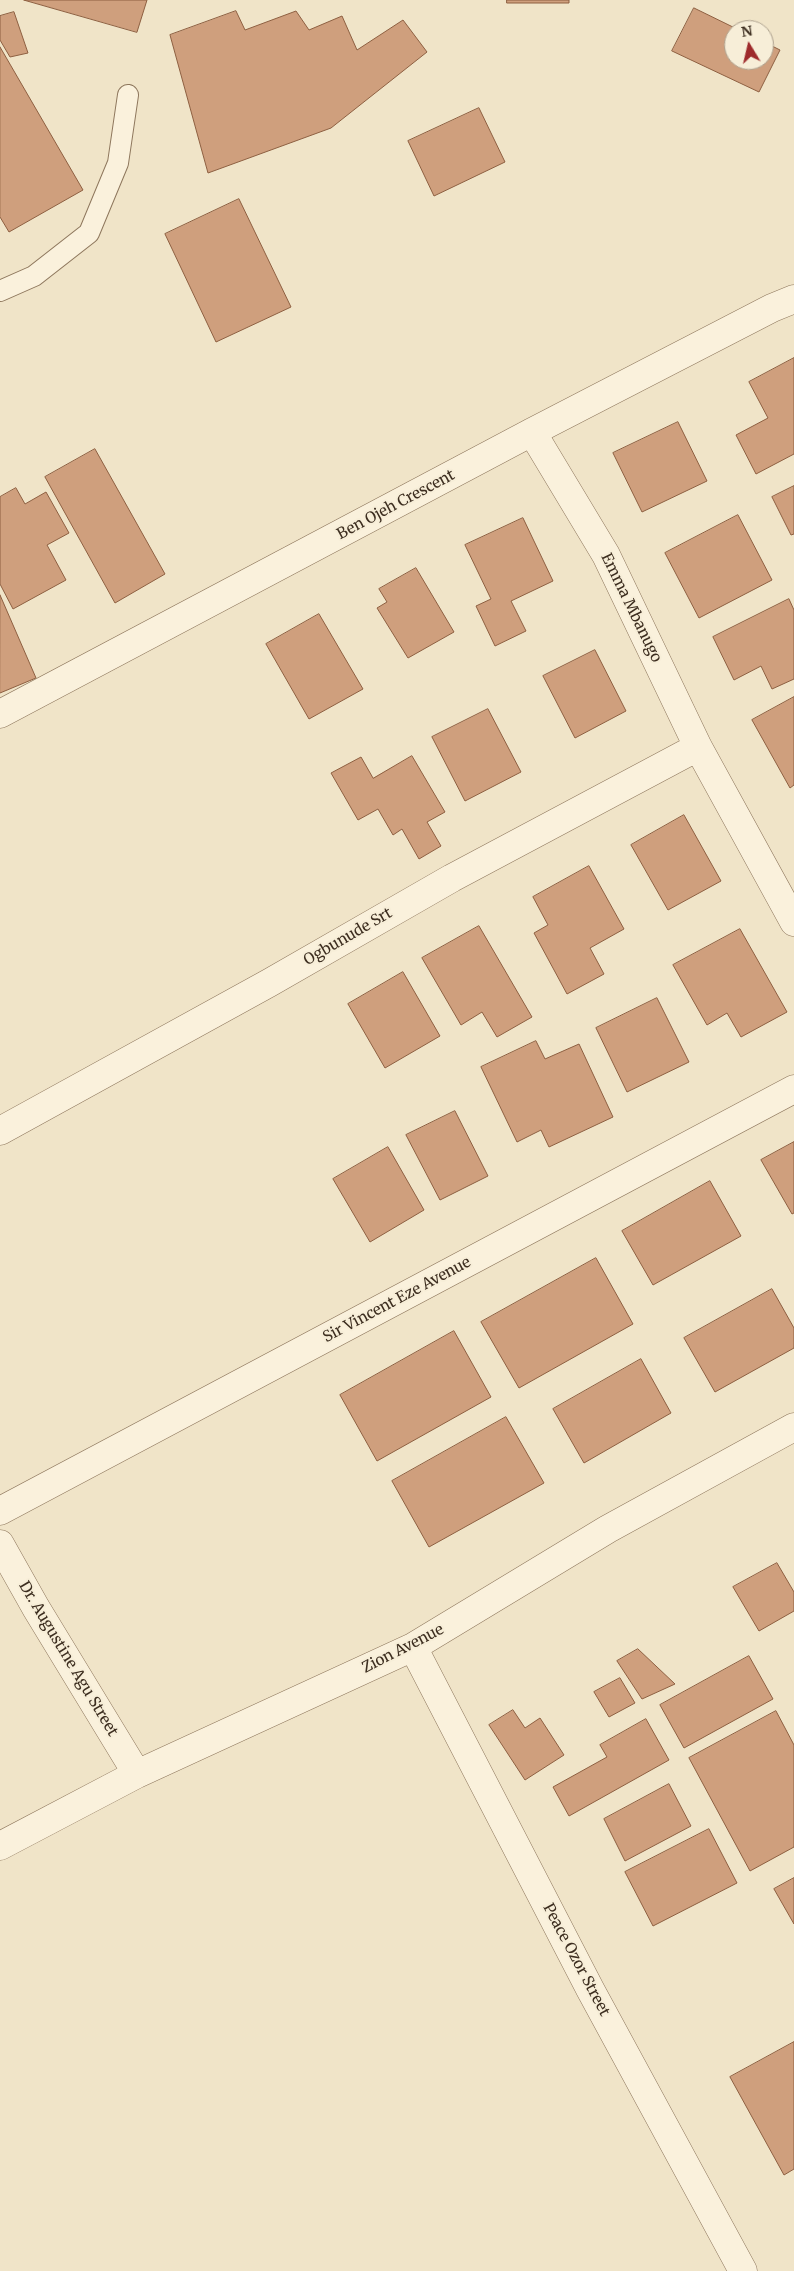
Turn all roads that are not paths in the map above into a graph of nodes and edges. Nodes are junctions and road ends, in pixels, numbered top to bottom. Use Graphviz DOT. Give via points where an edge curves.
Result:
graph roads {
  1 [pos="128,95"];
  2 [pos="0,291"];
  3 [pos="794,299"];
  4 [pos="532,432"];
  5 [pos="0,714"];
  6 [pos="698,747"];
  7 [pos="794,922"];
  8 [pos="794,1089"];
  9 [pos="0,1131"];
  10 [pos="794,1427"];
  11 [pos="0,1511"];
  12 [pos="0,1544"];
  13 [pos="414,1647"];
  14 [pos="137,1774"];
  15 [pos="0,1846"];
  16 [pos="743,2271"];
  1 -- 2 [label="lane" via="118,164 89,234 34,276"];
  3 -- 4 [label="street, Ben Ojeh Crescent"];
  4 -- 5 [label="street, Ben Ojeh Crescent"];
  4 -- 6 [label="street, Emma Mbanugo" via="606,555"];
  6 -- 7 [label="street, Emma Mbanugo"];
  6 -- 9 [label="street, Ogbunude Srt" via="452,878"];
  8 -- 11 [label="street, Sir Vincent Eze Avenue"];
  10 -- 13 [label="street, Zion Avenue" via="608,1529"];
  12 -- 14 [label="street, Dr. Augustine Agu Street"];
  13 -- 14 [label="street, Zion Avenue"];
  13 -- 16 [label="street, Peace Ozor Street" via="590,1989"];
  14 -- 15 [label="street, Zion Avenue"];
}
